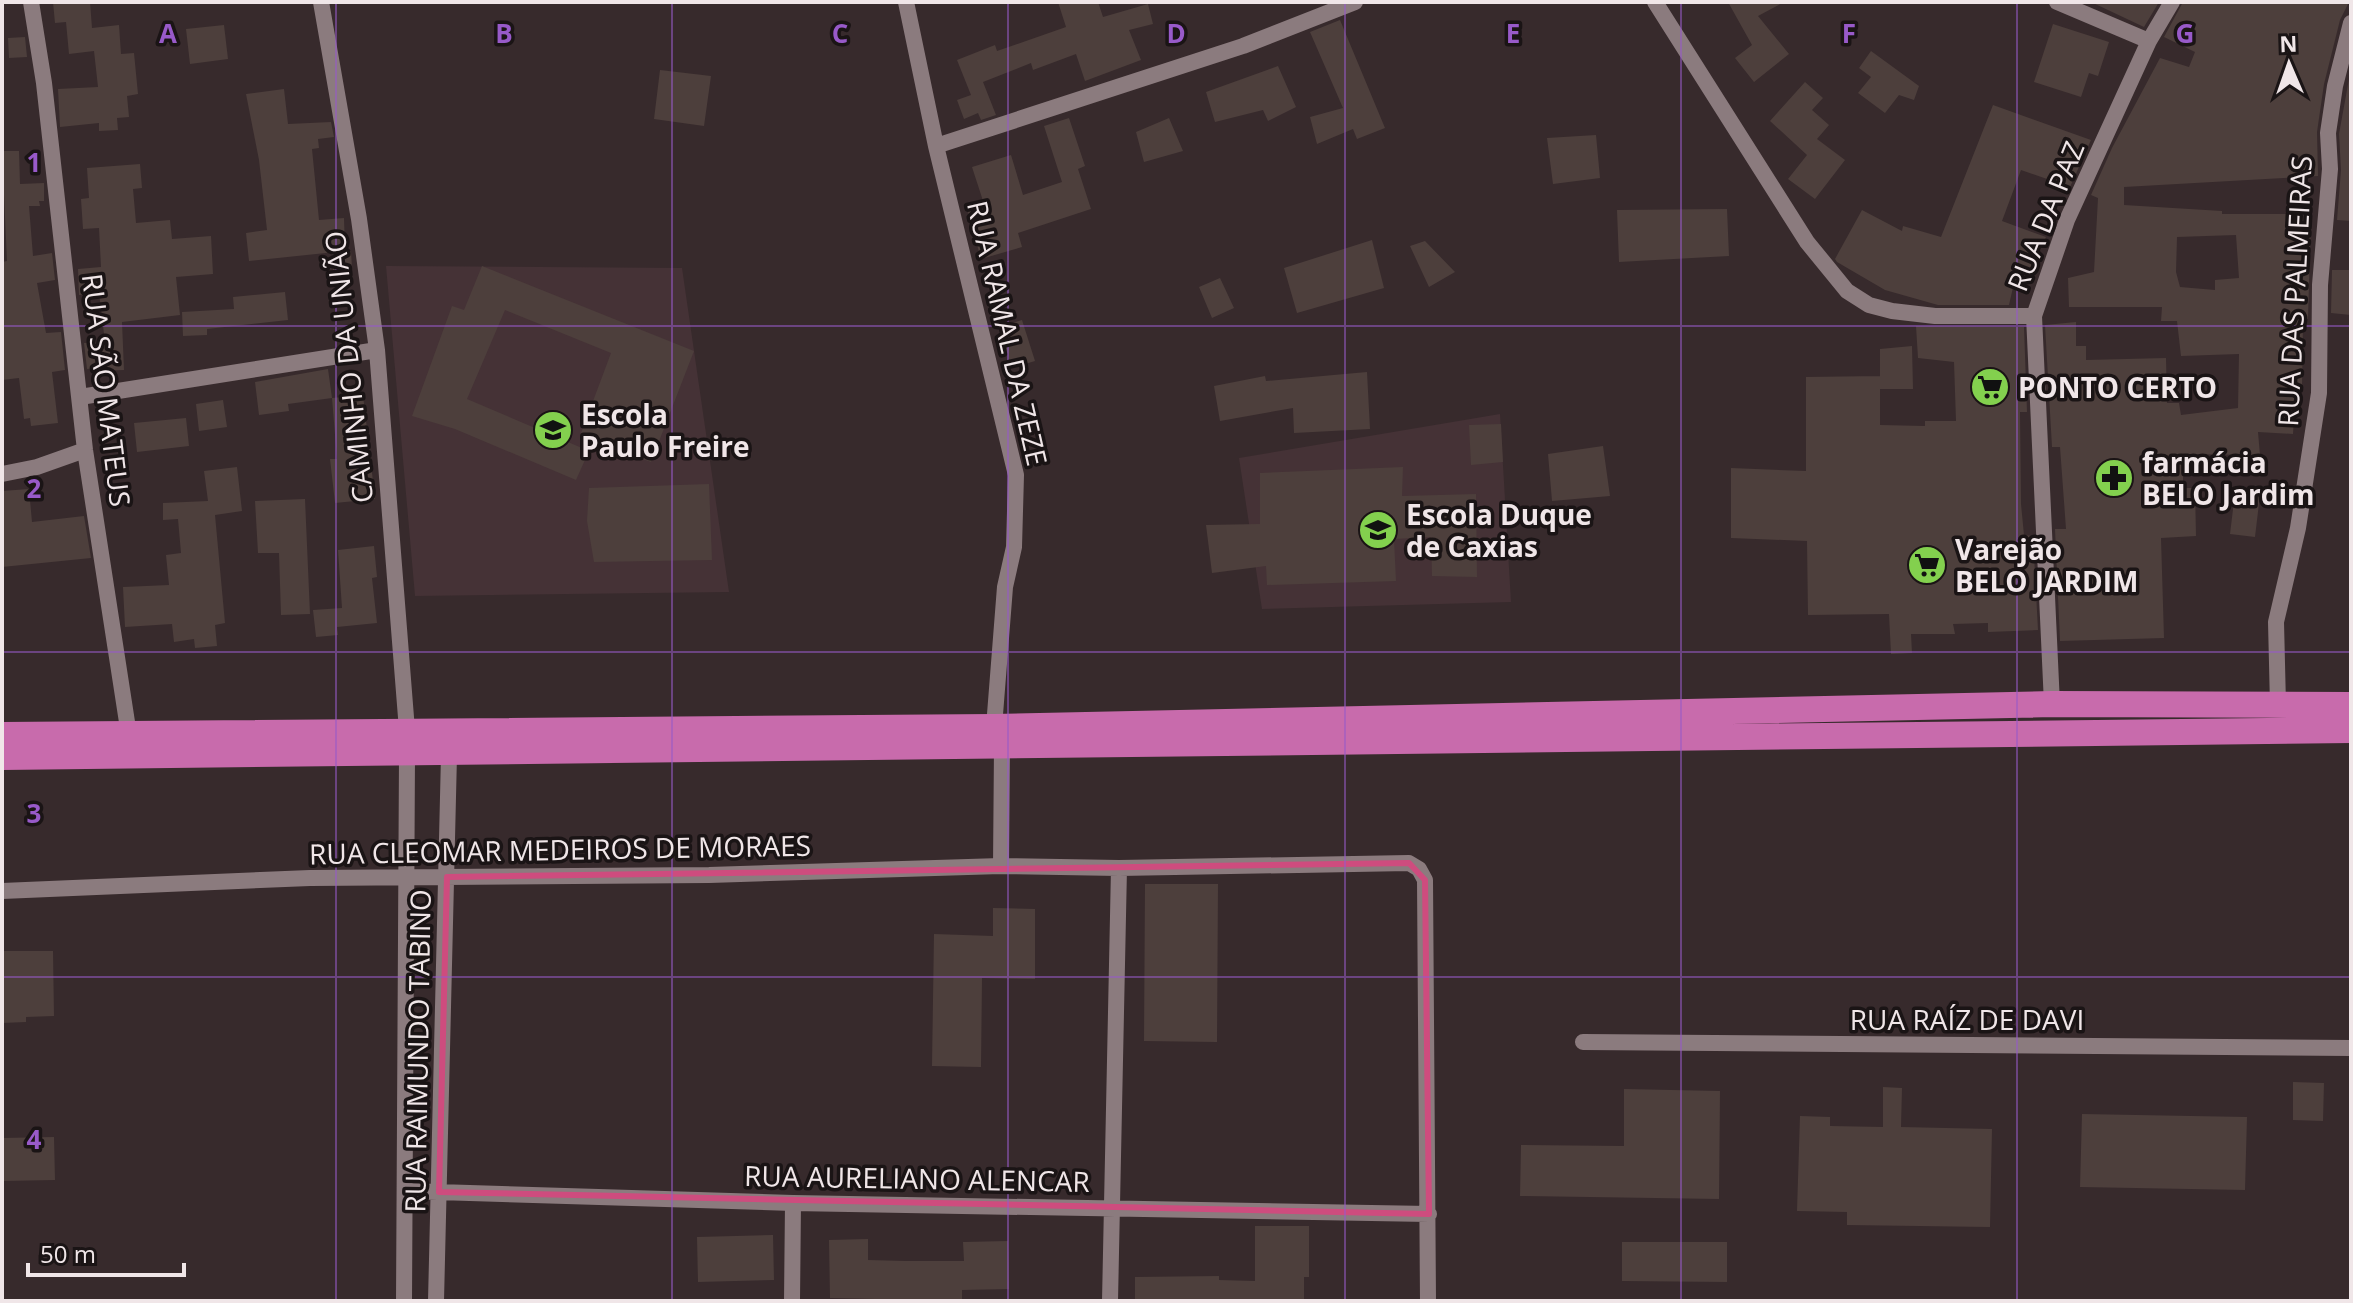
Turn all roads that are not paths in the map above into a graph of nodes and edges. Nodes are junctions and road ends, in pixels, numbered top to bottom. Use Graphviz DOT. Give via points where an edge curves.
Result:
graph roads {
  1 [pos="31,2"];
  2 [pos="321,2"];
  3 [pos="906,2"];
  4 [pos="1355,2"];
  5 [pos="1655,2"];
  6 [pos="2057,2"];
  7 [pos="2172,2"];
  8 [pos="2351,23"];
  9 [pos="2149,41"];
  10 [pos="936,146"];
  11 [pos="2034,316"];
  12 [pos="377,350"];
  13 [pos="80,397"];
  14 [pos="85,450"];
  15 [pos="2,474"];
  16 [pos="2052,704"];
  17 [pos="2278,705"];
  18 [pos="2351,705"];
  19 [pos="2351,730"];
  20 [pos="2,735"];
  21 [pos="129,735"];
  22 [pos="998,737"];
  23 [pos="407,743"];
  24 [pos="449,755"];
  25 [pos="2,757"];
  26 [pos="1001,866"];
  27 [pos="1119,868"];
  28 [pos="447,877"];
  29 [pos="406,878"];
  30 [pos="2,891"];
  31 [pos="1583,1042"];
  32 [pos="2351,1048"];
  33 [pos="405,1191"];
  34 [pos="439,1192"];
  35 [pos="793,1203"];
  36 [pos="1111,1207"];
  37 [pos="1429,1214"];
  38 [pos="404,1301"];
  39 [pos="436,1301"];
  40 [pos="792,1301"];
  41 [pos="1110,1301"];
  42 [pos="1428,1301"];
  1 -- 13 [label="street, RUA SÃO MATEUS"];
  2 -- 12 [label="street, CAMINHO DA UNIÃO"];
  3 -- 10 [label="street, RUA RAMAL DA ZEZE"];
  4 -- 10 [label="street" via="1243,46"];
  5 -- 11 [label="street" via="1807,242 1847,291 1892,311"];
  6 -- 9 [label="street"];
  7 -- 9 [label="street, RUA DA PAZ"];
  8 -- 17 [label="street, RUA DAS PALMEIRAS" via="2328,133 2319,393 2301,514 2276,622"];
  9 -- 11 [label="street, RUA DA PAZ" via="2067,220"];
  10 -- 22 [label="street, RUA RAMAL DA ZEZE" via="1016,475"];
  11 -- 16 [label="street, RUA DA PAZ"];
  12 -- 13 [label="street"];
  12 -- 23 [label="street, CAMINHO DA UNIÃO"];
  13 -- 14 [label="street, RUA SÃO MATEUS"];
  14 -- 15 [label="street"];
  14 -- 21 [label="street, RUA SÃO MATEUS"];
  16 -- 17 [label="highway"];
  16 -- 22 [label="highway"];
  17 -- 18 [label="highway"];
  19 -- 22 [label="highway"];
  20 -- 21 [label="highway"];
  21 -- 23 [label="highway"];
  22 -- 23 [label="highway"];
  22 -- 24 [label="highway"];
  22 -- 26 [label="street, RUA RAMAL DA ZEZE"];
  23 -- 24 [label="highway"];
  23 -- 25 [label="highway"];
  23 -- 29 [label="street, RUA RAIMUNDO TABINO"];
  24 -- 28 [label="street, RUA RAIMUNDO TABINO"];
  26 -- 27 [label="street, RUA CLEOMAR MEDEIROS DE MORAES"];
  26 -- 28 [label="street, RUA CLEOMAR MEDEIROS DE MORAES"];
  27 -- 36 [label="street"];
  27 -- 37 [label="street" via="1404,863 1419,869 1425,880"];
  28 -- 29 [label="street, RUA CLEOMAR MEDEIROS DE MORAES"];
  28 -- 34 [label="street, RUA RAIMUNDO TABINO"];
  29 -- 30 [label="street, RUA CLEOMAR MEDEIROS DE MORAES"];
  29 -- 33 [label="street, RUA RAIMUNDO TABINO"];
  31 -- 32 [label="street, RUA RAÍZ DE DAVI"];
  33 -- 34 [label="street, RUA AURELIANO ALENCAR"];
  33 -- 38 [label="street, RUA RAIMUNDO TABINO"];
  34 -- 35 [label="street, RUA AURELIANO ALENCAR"];
  34 -- 39 [label="street, RUA RAIMUNDO TABINO"];
  35 -- 36 [label="street, RUA AURELIANO ALENCAR"];
  35 -- 40 [label="street"];
  36 -- 37 [label="street, RUA AURELIANO ALENCAR"];
  36 -- 41 [label="street"];
  37 -- 42 [label="street"];
}
